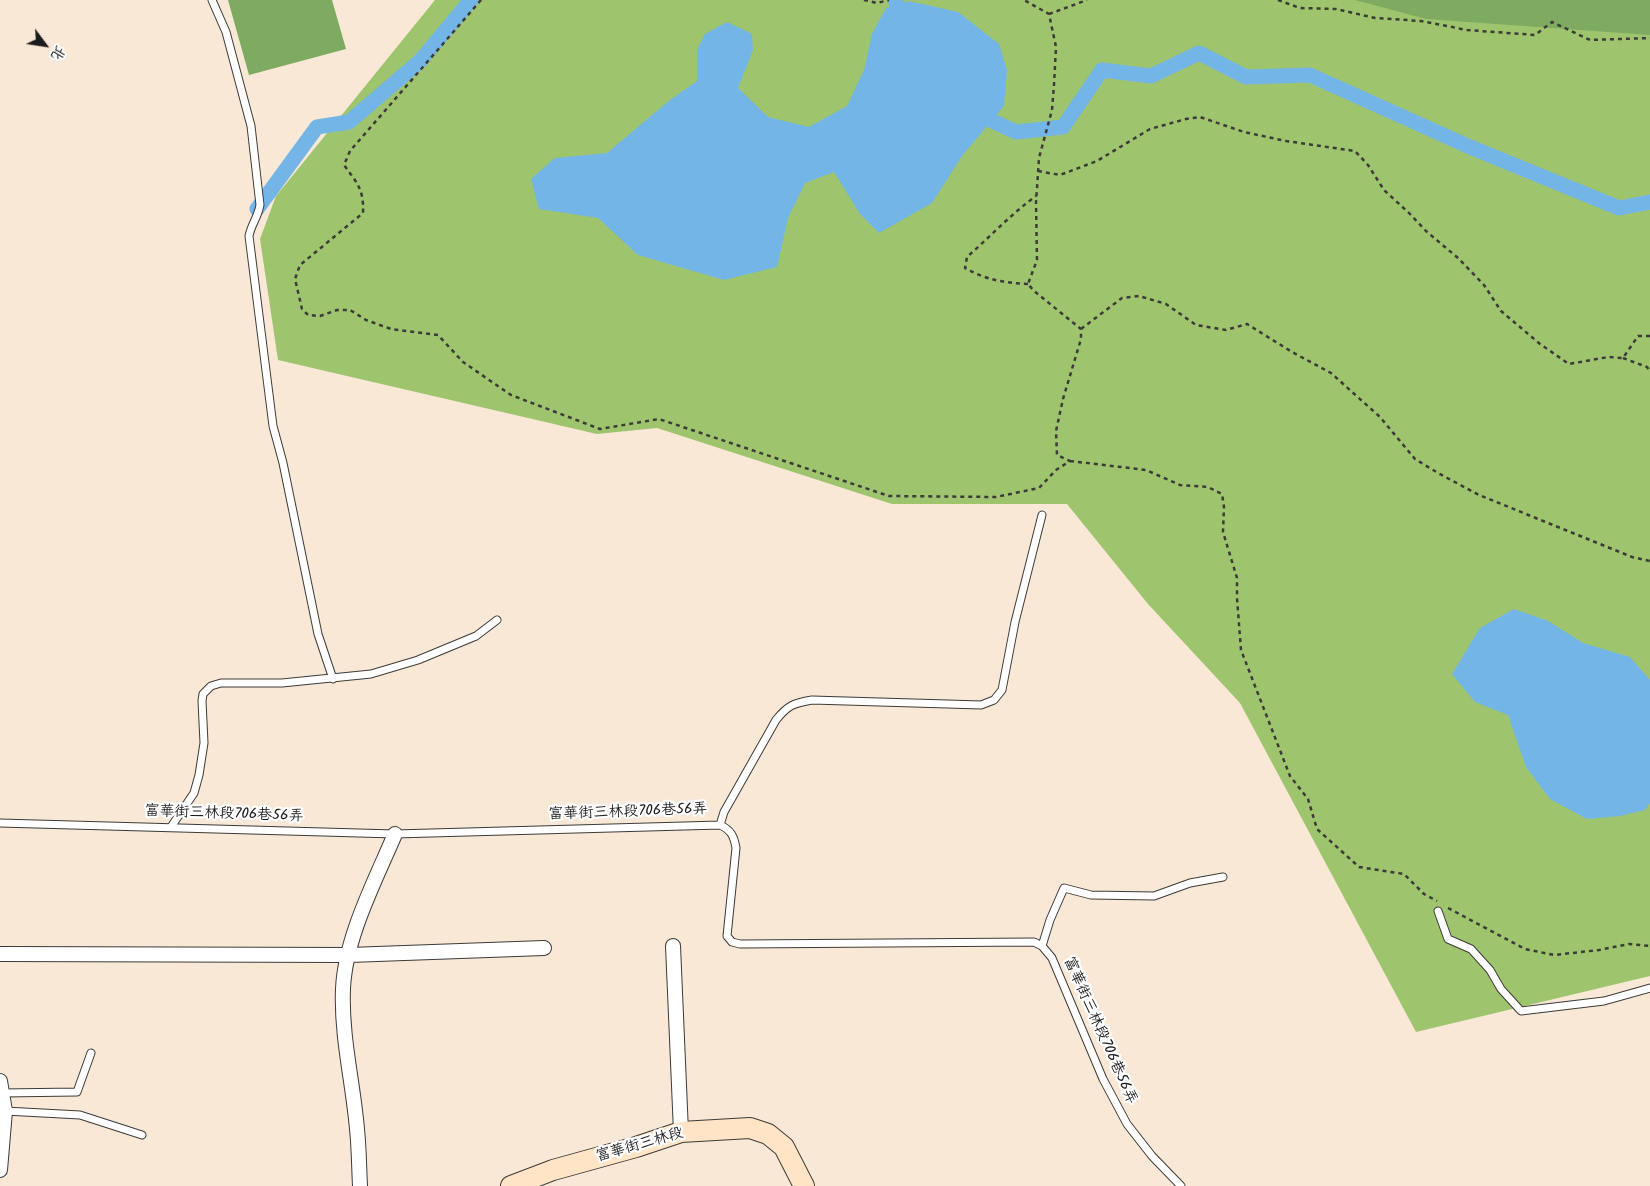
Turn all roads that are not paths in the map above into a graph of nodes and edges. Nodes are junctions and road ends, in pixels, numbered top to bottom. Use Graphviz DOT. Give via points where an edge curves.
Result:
graph roads {
  1 [pos="212,0"];
  2 [pos="1042,515"];
  3 [pos="497,620"];
  4 [pos="334,679"];
  5 [pos="0,823"];
  6 [pos="720,824"];
  7 [pos="171,827"];
  8 [pos="395,834"];
  9 [pos="1223,877"];
  10 [pos="1438,911"];
  11 [pos="673,946"];
  12 [pos="1042,946"];
  13 [pos="544,948"];
  14 [pos="0,954"];
  15 [pos="349,955"];
  16 [pos="1650,988"];
  17 [pos="91,1053"];
  18 [pos="1,1087"];
  19 [pos="5,1111"];
  20 [pos="681,1132"];
  21 [pos="142,1135"];
  22 [pos="0,1170"];
  23 [pos="360,1186"];
  24 [pos="510,1186"];
  25 [pos="804,1186"];
  26 [pos="1181,1186"];
  1 -- 4 [label="lane" via="226,32 251,126 260,205 249,236 273,426 318,634"];
  2 -- 6 [label="lane" via="1014,622 1002,690 994,700 981,705 796,702 776,720"];
  3 -- 4 [label="lane" via="476,636 418,660 371,674"];
  4 -- 7 [label="lane" via="211,686 203,694 204,743 197,784 194,794"];
  5 -- 7 [label="lane, 富華街三林段706巷56弄"];
  6 -- 8 [label="lane, 富華街三林段706巷56弄"];
  6 -- 12 [label="lane, 富華街三林段706巷56弄" via="733,835 736,848 727,936 732,942 1034,942"];
  7 -- 8 [label="lane, 富華街三林段706巷56弄"];
  8 -- 15 [label="street" via="357,924"];
  9 -- 12 [label="lane" via="1190,883 1154,896 1091,895 1064,888"];
  10 -- 16 [label="lane" via="1448,939 1471,949 1521,1011 1604,1001"];
  11 -- 20 [label="street"];
  12 -- 26 [label="lane, 富華街三林段706巷56弄" via="1052,958 1103,1080 1126,1124"];
  13 -- 15 [label="street"];
  14 -- 15 [label="street"];
  15 -- 23 [label="street" via="343,988 345,1046 358,1130"];
  17 -- 18 [label="lane" via="77,1092"];
  18 -- 19 [label="street"];
  19 -- 21 [label="lane" via="80,1115"];
  19 -- 22 [label="street"];
  20 -- 24 [label="street, 富華街三林段"];
  20 -- 25 [label="street, 富華街三林段" via="750,1128 768,1134 784,1147"];
}
